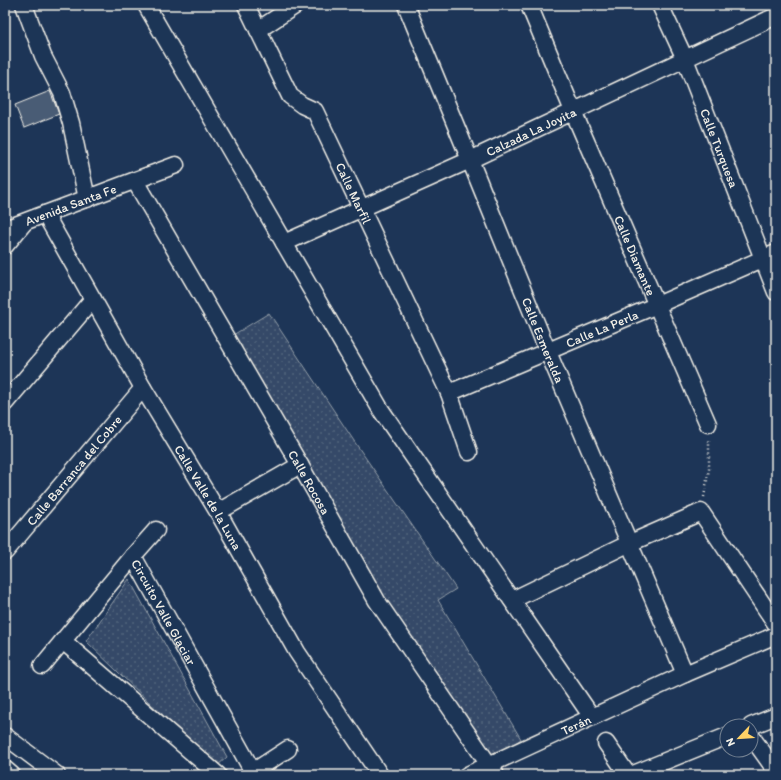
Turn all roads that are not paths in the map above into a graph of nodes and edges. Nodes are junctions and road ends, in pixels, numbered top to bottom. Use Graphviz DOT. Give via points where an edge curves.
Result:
graph roads {
  1 [pos="24,5"];
  2 [pos="146,5"];
  3 [pos="246,5"];
  4 [pos="296,5"];
  5 [pos="406,5"];
  6 [pos="529,5"];
  7 [pos="660,5"];
  8 [pos="776,16"];
  9 [pos="258,30"];
  10 [pos="685,59"];
  11 [pos="573,111"];
  12 [pos="470,160"];
  13 [pos="176,165"];
  14 [pos="135,181"];
  15 [pos="87,199"];
  16 [pos="362,209"];
  17 [pos="45,214"];
  18 [pos="25,222"];
  19 [pos="5,229"];
  20 [pos="284,243"];
  21 [pos="5,246"];
  22 [pos="769,256"];
  23 [pos="776,292"];
  24 [pos="93,300"];
  25 [pos="657,305"];
  26 [pos="548,352"];
  27 [pos="143,388"];
  28 [pos="449,393"];
  29 [pos="5,403"];
  30 [pos="708,424"];
  31 [pos="469,452"];
  32 [pos="300,465"];
  33 [pos="218,512"];
  34 [pos="156,530"];
  35 [pos="628,544"];
  36 [pos="5,552"];
  37 [pos="133,556"];
  38 [pos="512,600"];
  39 [pos="776,624"];
  40 [pos="776,635"];
  41 [pos="63,641"];
  42 [pos="42,666"];
  43 [pos="685,674"];
  44 [pos="776,716"];
  45 [pos="592,717"];
  46 [pos="759,723"];
  47 [pos="5,736"];
  48 [pos="719,739"];
  49 [pos="606,744"];
  50 [pos="759,748"];
  51 [pos="288,749"];
  52 [pos="5,769"];
  53 [pos="493,770"];
  54 [pos="776,772"];
  55 [pos="250,773"];
  56 [pos="12,775"];
  57 [pos="57,775"];
  58 [pos="218,775"];
  59 [pos="380,775"];
  60 [pos="467,775"];
  61 [pos="628,775"];
  62 [pos="631,775"];
  1 -- 15 [label="street" via="43,56 62,93"];
  2 -- 20 [label="street"];
  3 -- 9 [label="street, Calle Marfil"];
  4 -- 9 [label="street"];
  5 -- 12 [label="street, Calle Esmeralda"];
  6 -- 11 [label="street, Calle Diamante"];
  7 -- 10 [label="street, Calle Turquesa"];
  8 -- 10 [label="street, Calzada La Joyita"];
  9 -- 16 [label="street, Calle Marfil" via="290,96 315,111"];
  10 -- 11 [label="street, Calzada La Joyita"];
  10 -- 22 [label="street, Calle Turquesa"];
  11 -- 12 [label="street, Calzada La Joyita"];
  11 -- 25 [label="street, Calle Diamante"];
  12 -- 16 [label="street, Calzada La Joyita"];
  12 -- 26 [label="street, Calle Esmeralda"];
  13 -- 14 [label="street, Avenida Santa Fe"];
  14 -- 15 [label="street, Avenida Santa Fe"];
  14 -- 32 [label="street, Calle Rocosa"];
  15 -- 17 [label="street, Avenida Santa Fe"];
  16 -- 20 [label="street, Calzada La Joyita"];
  16 -- 28 [label="street, Calle Marfil"];
  17 -- 18 [label="street, Avenida Santa Fe"];
  17 -- 24 [label="street, Calle Valle de la Luna"];
  18 -- 19 [label="street, Avenida Santa Fe"];
  18 -- 21 [label="street"];
  20 -- 38 [label="street" via="381,410"];
  22 -- 23 [label="street, Calle Turquesa"];
  22 -- 25 [label="street, Calle La Perla"];
  24 -- 27 [label="street, Calle Valle de la Luna"];
  24 -- 29 [label="street"];
  25 -- 26 [label="street, Calle La Perla"];
  25 -- 30 [label="street, Calle Diamante"];
  26 -- 28 [label="street, Calle La Perla"];
  26 -- 35 [label="street, Calle Esmeralda"];
  27 -- 33 [label="street, Calle Valle de la Luna"];
  27 -- 36 [label="street, Calle Barranca del Cobre"];
  28 -- 31 [label="street, Calle Marfil"];
  32 -- 33 [label="street"];
  32 -- 53 [label="street, Calle Rocosa" via="377,601"];
  33 -- 59 [label="street, Calle Valle de la Luna" via="297,652"];
  34 -- 37 [label="street"];
  35 -- 38 [label="street"];
  35 -- 39 [label="street" via="701,512"];
  35 -- 43 [label="street, Calle Esmeralda"];
  37 -- 41 [label="street, Circuito Valle Glaciar"];
  37 -- 55 [label="street, Circuito Valle Glaciar"];
  38 -- 45 [label="street"];
  40 -- 43 [label="street, Terán"];
  41 -- 42 [label="street, Circuito Valle Glaciar"];
  41 -- 58 [label="street"];
  43 -- 45 [label="street, Terán"];
  44 -- 46 [label="street"];
  45 -- 53 [label="street, Terán"];
  47 -- 57 [label="street"];
  48 -- 62 [label="street"];
  49 -- 61 [label="street"];
  50 -- 54 [label="street"];
  51 -- 55 [label="street"];
  52 -- 56 [label="street"];
  53 -- 60 [label="street, Terán"];
}
